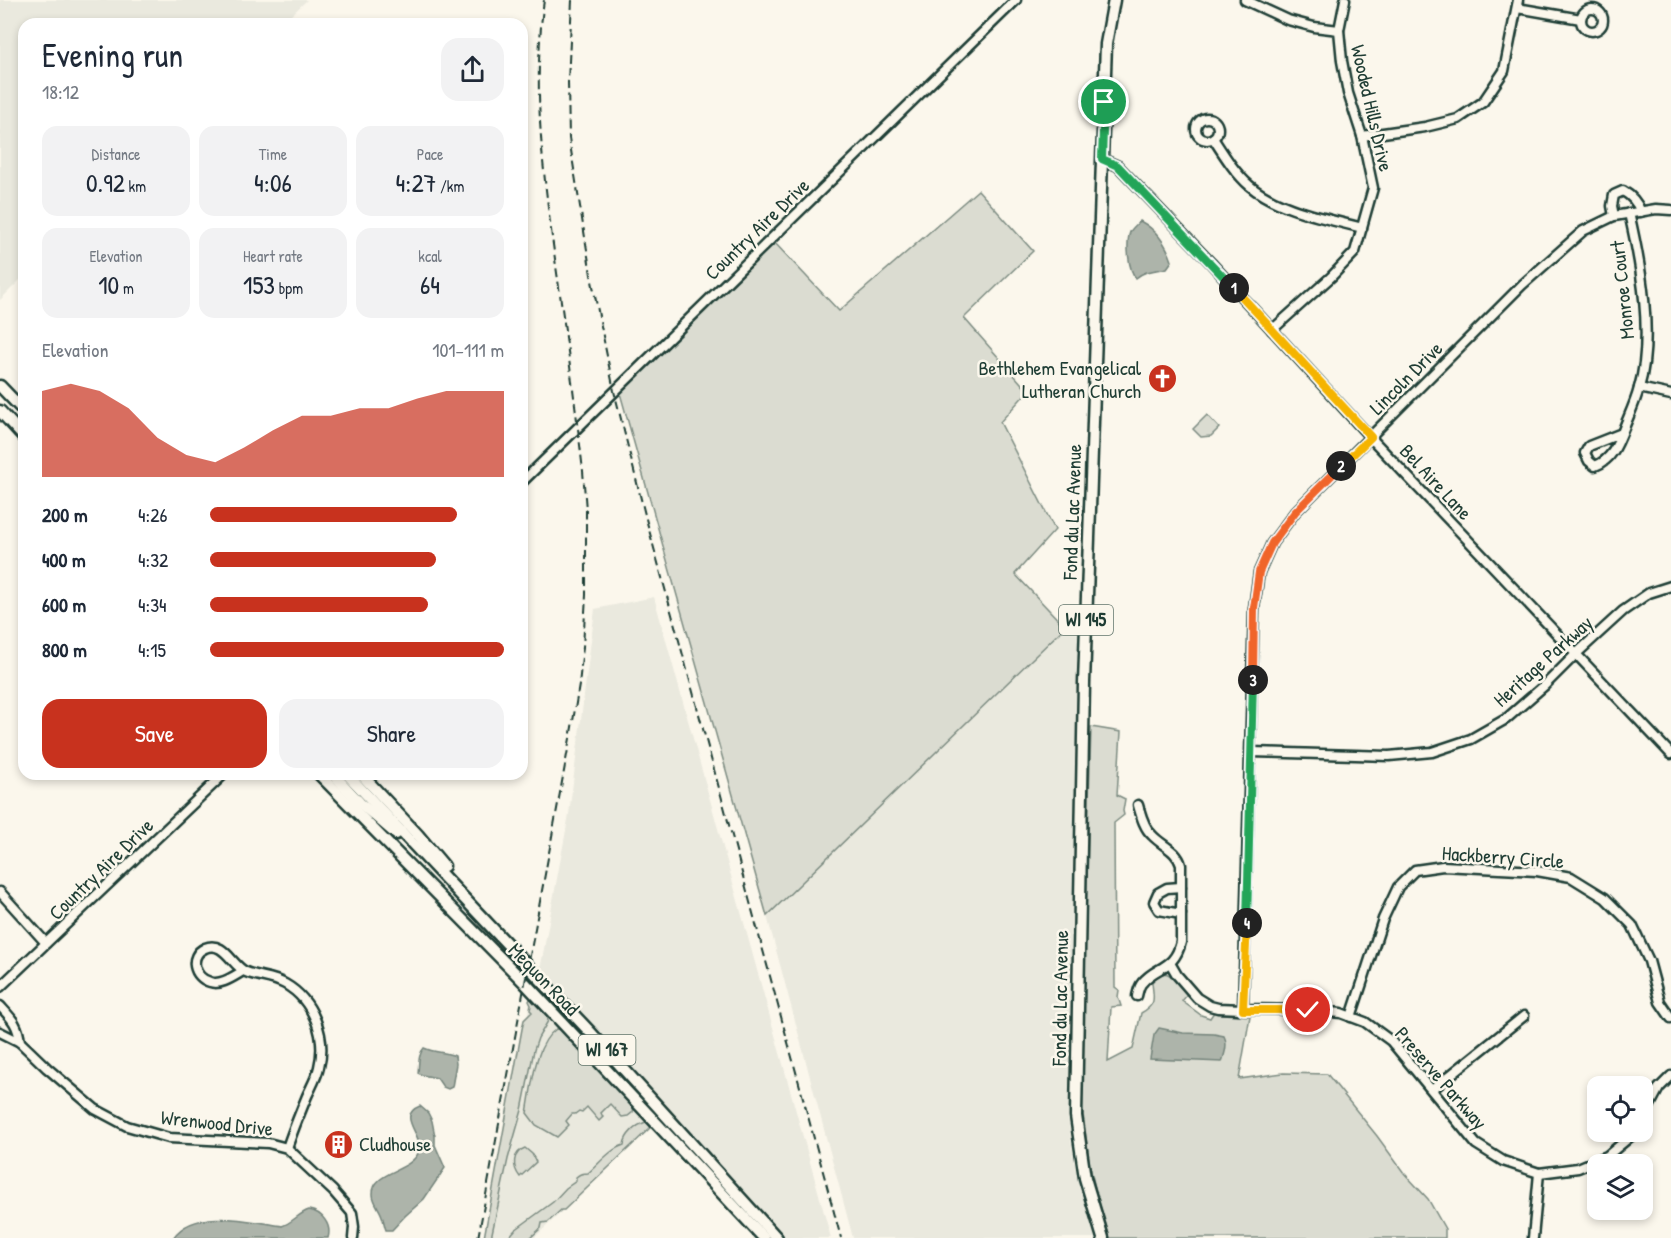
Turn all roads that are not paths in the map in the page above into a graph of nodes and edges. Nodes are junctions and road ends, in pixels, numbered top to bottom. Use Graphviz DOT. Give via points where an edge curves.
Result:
graph roads {
  1 [pos="1016,0"];
  2 [pos="1114,0"];
  3 [pos="1245,0"];
  4 [pos="1345,0"];
  5 [pos="1517,4"];
  6 [pos="1581,20"];
  7 [pos="1339,30"];
  8 [pos="1362,136"];
  9 [pos="1213,138"];
  10 [pos="1102,159"];
  11 [pos="1671,210"];
  12 [pos="1641,212"];
  13 [pos="1629,213"];
  14 [pos="1614,216"];
  15 [pos="1362,228"];
  16 [pos="1272,330"];
  17 [pos="0,386"];
  18 [pos="1640,388"];
  19 [pos="1671,395"];
  20 [pos="18,405"];
  21 [pos="0,411"];
  22 [pos="18,430"];
  23 [pos="1622,433"];
  24 [pos="1371,437"];
  25 [pos="528,476"];
  26 [pos="1671,586"];
  27 [pos="1576,654"];
  28 [pos="1251,752"];
  29 [pos="1671,754"];
  30 [pos="218,780"];
  31 [pos="325,780"];
  32 [pos="339,780"];
  33 [pos="353,780"];
  34 [pos="367,780"];
  35 [pos="1138,805"];
  36 [pos="433,864"];
  37 [pos="1181,887"];
  38 [pos="455,888"];
  39 [pos="0,892"];
  40 [pos="1181,914"];
  41 [pos="46,943"];
  42 [pos="1170,963"];
  43 [pos="243,971"];
  44 [pos="0,987"];
  45 [pos="1137,996"];
  46 [pos="0,1006"];
  47 [pos="1243,1010"];
  48 [pos="1524,1016"];
  49 [pos="1351,1017"];
  50 [pos="1671,1018"];
  51 [pos="0,1032"];
  52 [pos="20,1042"];
  53 [pos="1671,1076"];
  54 [pos="1433,1089"];
  55 [pos="1653,1099"];
  56 [pos="1624,1142"];
  57 [pos="287,1148"];
  58 [pos="1539,1173"];
  59 [pos="353,1238"];
  60 [pos="764,1238"];
  61 [pos="777,1238"];
  62 [pos="1103,1238"];
  63 [pos="1533,1238"];
  1 -- 25 [label="street, Country Aire Drive"];
  2 -- 10 [label="main road, Fond du Lac Avenue / WI 145" via="1106,44"];
  3 -- 7 [label="street" via="1288,20"];
  4 -- 7 [label="street, Wooded Hills Drive"];
  5 -- 6 [label="street"];
  5 -- 8 [label="street" via="1504,71 1483,102 1458,119"];
  7 -- 8 [label="street, Wooded Hills Drive" via="1348,93"];
  8 -- 15 [label="street, Wooded Hills Drive" via="1373,188"];
  9 -- 15 [label="street" via="1250,187 1279,205"];
  10 -- 16 [label="street, Bel Aire Lane" via="1118,166"];
  10 -- 62 [label="main road, Fond du Lac Avenue / WI 145" via="1084,683 1076,1116 1085,1178"];
  11 -- 12 [label="street, Lincoln Drive"];
  12 -- 13 [label="street, Lincoln Drive"];
  12 -- 14 [label="street, Monroe Court" via="1623,191 1614,195"];
  13 -- 14 [label="street, Lincoln Drive"];
  13 -- 18 [label="street, Monroe Court" via="1644,301 1645,356"];
  14 -- 24 [label="street, Lincoln Drive" via="1583,231 1530,278"];
  15 -- 16 [label="street, Wooded Hills Drive" via="1355,252"];
  16 -- 24 [label="street, Bel Aire Lane"];
  17 -- 20 [label="main road"];
  18 -- 19 [label="street"];
  18 -- 23 [label="street, Monroe Court"];
  21 -- 22 [label="main road"];
  23 -- 23 [label="street, Monroe Court" via="1589,446 1585,453 1589,460 1596,466 1604,463 1616,450"];
  24 -- 27 [label="street, Bel Aire Lane"];
  24 -- 28 [label="street, Lincoln Drive" via="1295,512 1272,543 1259,572 1254,608"];
  26 -- 27 [label="street, Heritage Parkway" via="1649,593 1623,611"];
  27 -- 28 [label="street, Heritage Parkway" via="1506,719 1471,739 1432,752 1389,756"];
  27 -- 29 [label="street, Bel Aire Lane"];
  28 -- 47 [label="street, Lincoln Drive"];
  30 -- 41 [label="street, Country Aire Drive"];
  31 -- 60 [label="main road, Mequon Road / WI 167" via="525,983"];
  32 -- 36 [label="main road"];
  33 -- 36 [label="main road, Mequon Road / WI 167"];
  34 -- 38 [label="main road" via="446,869"];
  35 -- 37 [label="street" via="1147,830 1180,860"];
  36 -- 38 [label="main road, Mequon Road / WI 167"];
  37 -- 40 [label="street"];
  37 -- 40 [label="street" via="1167,888 1158,893 1154,902 1159,910"];
  38 -- 61 [label="main road, Mequon Road / WI 167"];
  39 -- 41 [label="street"];
  40 -- 42 [label="street" via="1179,951"];
  41 -- 44 [label="street, Country Aire Drive"];
  42 -- 45 [label="street" via="1142,982"];
  42 -- 47 [label="street, Preserve Parkway" via="1203,1003"];
  43 -- 43 [label="street" via="225,951 214,946 204,948 194,966 204,981 214,984"];
  43 -- 57 [label="street" via="285,984 316,1016 322,1044 320,1067"];
  46 -- 52 [label="street, Wrenwood Drive" via="19,1030"];
  47 -- 49 [label="street, Preserve Parkway" via="1308,1010"];
  48 -- 54 [label="street"];
  49 -- 50 [label="street, Hackberry Circle" via="1398,886 1415,870 1443,866 1537,871 1571,877 1605,898 1632,925 1649,961 1660,1002"];
  49 -- 54 [label="street, Preserve Parkway" via="1391,1041"];
  51 -- 52 [label="street, Wrenwood Drive"];
  52 -- 57 [label="street, Wrenwood Drive" via="95,1109 127,1126 169,1138 268,1143"];
  53 -- 55 [label="street"];
  54 -- 58 [label="street, Preserve Parkway" via="1476,1144 1503,1161"];
  56 -- 58 [label="street, Preserve Parkway" via="1607,1156 1578,1168"];
  57 -- 59 [label="street, Wrenwood Drive" via="352,1213"];
  58 -- 63 [label="street"];
}
